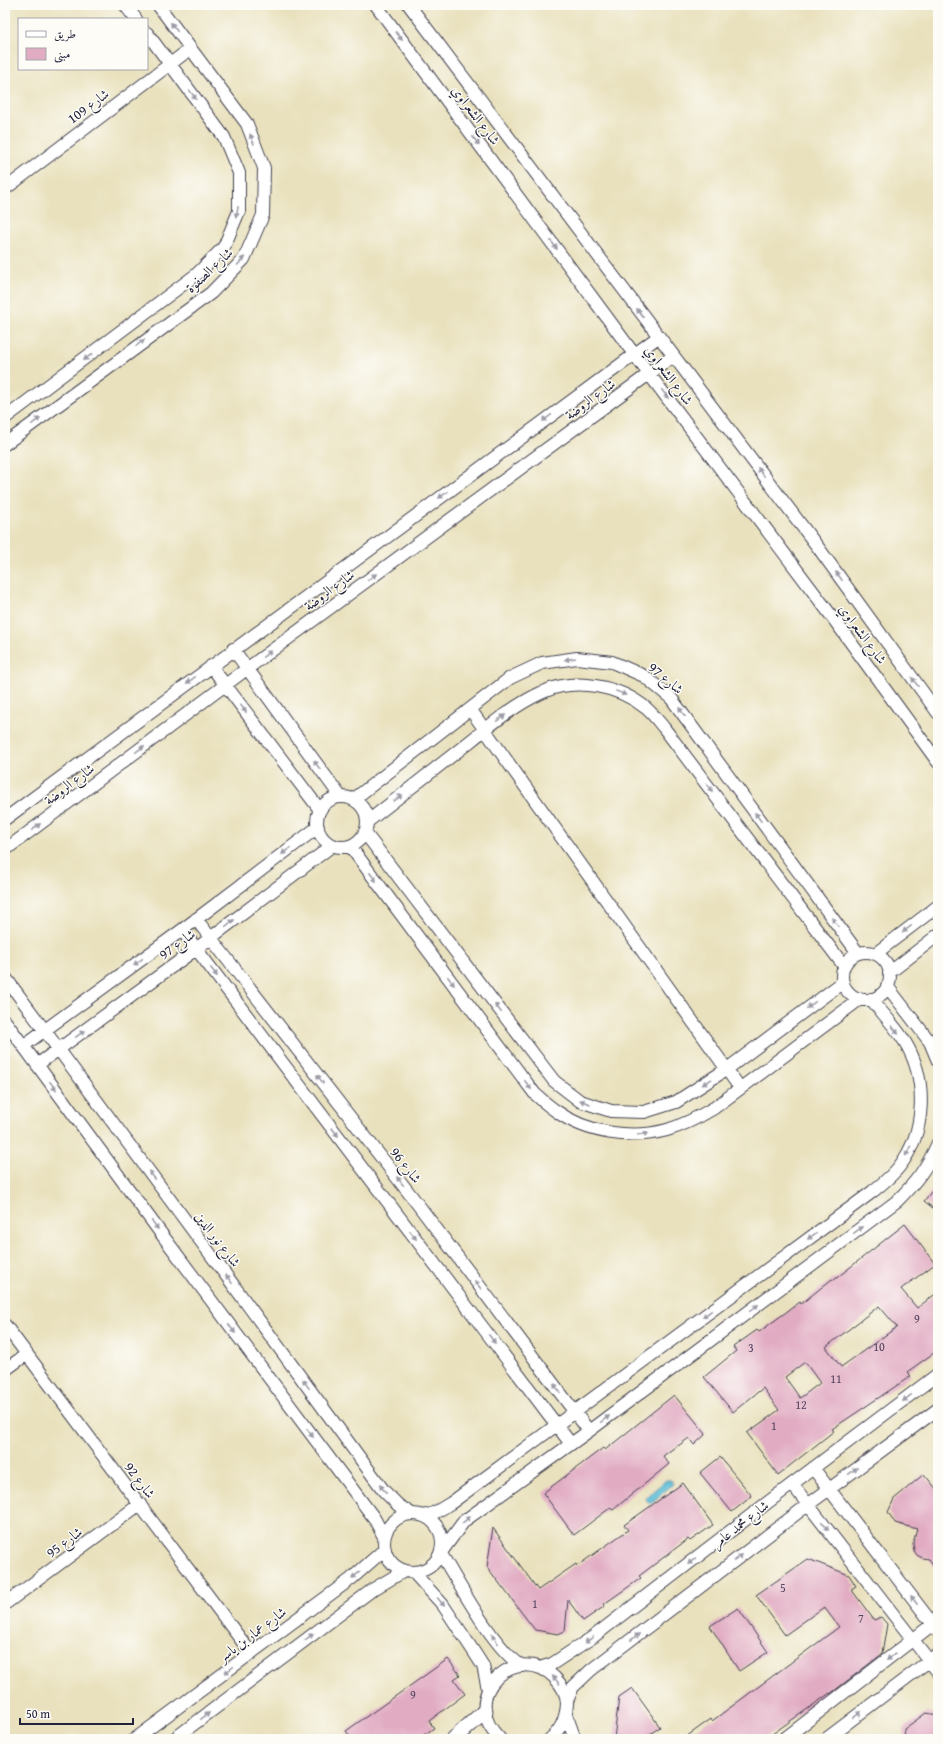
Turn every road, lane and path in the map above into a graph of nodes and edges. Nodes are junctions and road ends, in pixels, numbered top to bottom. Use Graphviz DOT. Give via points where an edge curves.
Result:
graph roads {
  1 [pos="125,5"];
  2 [pos="158,5"];
  3 [pos="376,5"];
  4 [pos="409,5"];
  5 [pos="135,18"];
  6 [pos="148,34"];
  7 [pos="190,49"];
  8 [pos="170,63"];
  9 [pos="5,189"];
  10 [pos="658,337"];
  11 [pos="634,354"];
  12 [pos="672,357"];
  13 [pos="649,374"];
  14 [pos="5,418"];
  15 [pos="5,444"];
  16 [pos="233,649"];
  17 [pos="211,666"];
  18 [pos="248,668"];
  19 [pos="225,685"];
  20 [pos="470,709"];
  21 [pos="938,713"];
  22 [pos="485,729"];
  23 [pos="938,762"];
  24 [pos="340,796"];
  25 [pos="354,799"];
  26 [pos="320,810"];
  27 [pos="5,818"];
  28 [pos="318,827"];
  29 [pos="366,827"];
  30 [pos="333,845"];
  31 [pos="350,846"];
  32 [pos="5,850"];
  33 [pos="938,906"];
  34 [pos="196,919"];
  35 [pos="182,930"];
  36 [pos="938,935"];
  37 [pos="210,938"];
  38 [pos="196,949"];
  39 [pos="858,953"];
  40 [pos="874,954"];
  41 [pos="844,966"];
  42 [pos="889,973"];
  43 [pos="5,977"];
  44 [pos="842,982"];
  45 [pos="887,986"];
  46 [pos="865,999"];
  47 [pos="5,1021"];
  48 [pos="44,1030"];
  49 [pos="23,1046"];
  50 [pos="59,1050"];
  51 [pos="938,1061"];
  52 [pos="37,1065"];
  53 [pos="727,1069"];
  54 [pos="740,1088"];
  55 [pos="938,1143"];
  56 [pos="5,1325"];
  57 [pos="27,1354"];
  58 [pos="5,1370"];
  59 [pos="938,1374"];
  60 [pos="938,1409"];
  61 [pos="575,1412"];
  62 [pos="557,1426"];
  63 [pos="589,1431"];
  64 [pos="571,1444"];
  65 [pos="813,1468"];
  66 [pos="792,1484"];
  67 [pos="830,1489"];
  68 [pos="140,1504"];
  69 [pos="808,1504"];
  70 [pos="416,1515"];
  71 [pos="384,1543"];
  72 [pos="441,1552"];
  73 [pos="410,1572"];
  74 [pos="5,1604"];
  75 [pos="936,1628"];
  76 [pos="914,1640"];
  77 [pos="252,1653"];
  78 [pos="934,1657"];
  79 [pos="523,1666"];
  80 [pos="540,1668"];
  81 [pos="938,1672"];
  82 [pos="488,1689"];
  83 [pos="566,1707"];
  84 [pos="485,1711"];
  85 [pos="135,1739"];
  86 [pos="174,1739"];
  87 [pos="454,1739"];
  88 [pos="500,1739"];
  89 [pos="550,1739"];
  90 [pos="575,1739"];
  91 [pos="784,1739"];
  92 [pos="826,1739"];
  1 -- 5 [label="street"];
  7 -- 2 [label="street, شارع الصفوة, one-way"];
  3 -- 11 [label="street, شارع الشعراوي, one-way"];
  10 -- 4 [label="street, شارع الشعراوي, one-way"];
  6 -- 8 [label="street, شارع الصفوة"];
  7 -- 8 [label="street, شارع 109"];
  15 -- 7 [label="street, شارع الصفوة, one-way" via="211,293 244,259 263,215 264,168 247,124"];
  8 -- 9 [label="street, شارع 109"];
  8 -- 14 [label="street, شارع الصفوة, one-way" via="224,137 239,173 239,211 224,246 197,274"];
  10 -- 11 [label="street, شارع الروضة"];
  10 -- 12 [label="street, شارع الشعراوي"];
  11 -- 13 [label="street, شارع الشعراوي"];
  11 -- 16 [label="street, شارع الروضة, one-way"];
  12 -- 13 [label="street, شارع الروضة"];
  21 -- 12 [label="street, شارع الشعراوي, one-way" via="820,550"];
  18 -- 13 [label="street, شارع الروضة, one-way"];
  13 -- 23 [label="street, شارع الشعراوي, one-way"];
  16 -- 17 [label="street, شارع الروضة"];
  16 -- 18 [label="street"];
  17 -- 19 [label="street"];
  17 -- 27 [label="street, شارع الروضة, one-way"];
  18 -- 19 [label="street, شارع الروضة"];
  24 -- 18 [label="street, one-way"];
  19 -- 26 [label="street, one-way"];
  32 -- 19 [label="street, شارع الروضة, one-way"];
  20 -- 22 [label="street"];
  20 -- 25 [label="street, شارع 97"];
  39 -- 20 [label="street, شارع 97, one-way" via="671,698 644,676 612,662 591,659 577,658 542,663 510,678"];
  29 -- 22 [label="street, one-way"];
  22 -- 41 [label="street, one-way" via="520,704 544,691 570,685 597,686 623,694 646,708 664,728"];
  22 -- 53 [label="street"];
  24 -- 25 [label="street"];
  24 -- 26 [label="street" via="328,801"];
  25 -- 29 [label="street" via="364,809"];
  26 -- 28 [label="street"];
  28 -- 30 [label="street" via="323,838"];
  28 -- 34 [label="street, شارع 97, one-way"];
  29 -- 31 [label="street" via="359,840"];
  53 -- 29 [label="street, one-way" via="676,1102 644,1112 611,1111 580,1101 554,1081"];
  30 -- 31 [label="street"];
  37 -- 30 [label="street, شارع 97, one-way"];
  31 -- 54 [label="street, one-way" via="535,1094 556,1112 582,1125 610,1133 638,1135 667,1130 694,1120"];
  33 -- 40 [label="street, one-way"];
  34 -- 35 [label="street, شارع 97"];
  34 -- 37 [label="street, شارع 96"];
  35 -- 38 [label="street"];
  35 -- 48 [label="street, شارع 97, one-way"];
  36 -- 42 [label="street"];
  37 -- 38 [label="street, شارع 97"];
  61 -- 37 [label="street, شارع 96, one-way" via="416,1202"];
  50 -- 38 [label="street, شارع 97, one-way"];
  38 -- 62 [label="street, one-way"];
  39 -- 40 [label="street"];
  39 -- 41 [label="street"];
  40 -- 42 [label="street" via="882,958"];
  41 -- 44 [label="street"];
  42 -- 45 [label="street"];
  43 -- 48 [label="street, شارع نور الدين"];
  44 -- 46 [label="street" via="849,993"];
  44 -- 53 [label="street, one-way"];
  45 -- 46 [label="street" via="880,995"];
  45 -- 51 [label="street" via="930,1042"];
  46 -- 54 [label="street"];
  46 -- 61 [label="street, one-way" via="905,1042 919,1077 920,1114 916,1133 899,1166 872,1192"];
  47 -- 49 [label="street"];
  48 -- 49 [label="street, شارع 97"];
  48 -- 50 [label="street, شارع نور الدين"];
  49 -- 52 [label="street"];
  50 -- 52 [label="street, شارع 97"];
  70 -- 50 [label="street, شارع نور الدين, one-way" via="398,1505 384,1491"];
  52 -- 71 [label="street, one-way" via="374,1518"];
  53 -- 54 [label="street"];
  63 -- 55 [label="street, one-way" via="897,1201 930,1163"];
  56 -- 57 [label="street, شارع 92"];
  57 -- 58 [label="street"];
  57 -- 68 [label="street, شارع 92"];
  59 -- 65 [label="street, شارع محمد عامر, one-way"];
  67 -- 60 [label="street, شارع محمد عامر, one-way"];
  61 -- 62 [label="street"];
  61 -- 63 [label="street, شارع 96"];
  62 -- 64 [label="street"];
  62 -- 70 [label="street" via="451,1503 433,1513"];
  63 -- 64 [label="street"];
  72 -- 64 [label="street, one-way" via="464,1521"];
  65 -- 66 [label="street, شارع محمد عامر"];
  65 -- 67 [label="street"];
  66 -- 69 [label="street"];
  66 -- 80 [label="street, شارع محمد عامر, one-way" via="593,1637 552,1664"];
  67 -- 69 [label="street, شارع محمد عامر"];
  75 -- 67 [label="street, one-way"];
  68 -- 74 [label="street, شارع 95"];
  68 -- 77 [label="street, شارع 92"];
  69 -- 76 [label="street, one-way"];
  83 -- 69 [label="street, شارع محمد عامر, one-way" via="573,1687 592,1670"];
  70 -- 71 [label="street" via="405,1515 393,1522"];
  70 -- 72 [label="street" via="427,1517 438,1528 443,1543"];
  71 -- 73 [label="street" via="391,1563"];
  71 -- 77 [label="street, شارع عمار بن ياسر, one-way" via="351,1579"];
  72 -- 73 [label="street" via="432,1566 426,1570"];
  79 -- 72 [label="street, one-way" via="498,1643"];
  73 -- 82 [label="street, one-way" via="444,1605 483,1666"];
  86 -- 73 [label="street, one-way" via="372,1590"];
  75 -- 76 [label="street"];
  76 -- 78 [label="street"];
  76 -- 91 [label="street, one-way"];
  77 -- 85 [label="street, شارع عمار بن ياسر, one-way"];
  78 -- 81 [label="street"];
  92 -- 78 [label="street, one-way"];
  79 -- 80 [label="street"];
  79 -- 82 [label="street" via="502,1673"];
  83 -- 80 [label="street, one-way" via="564,1691 558,1681"];
  82 -- 84 [label="street"];
  83 -- 89 [label="street, شارع محمد عامر" via="563,1725"];
  83 -- 90 [label="street"];
  84 -- 87 [label="street"];
  84 -- 88 [label="street" via="490,1727"];
}
